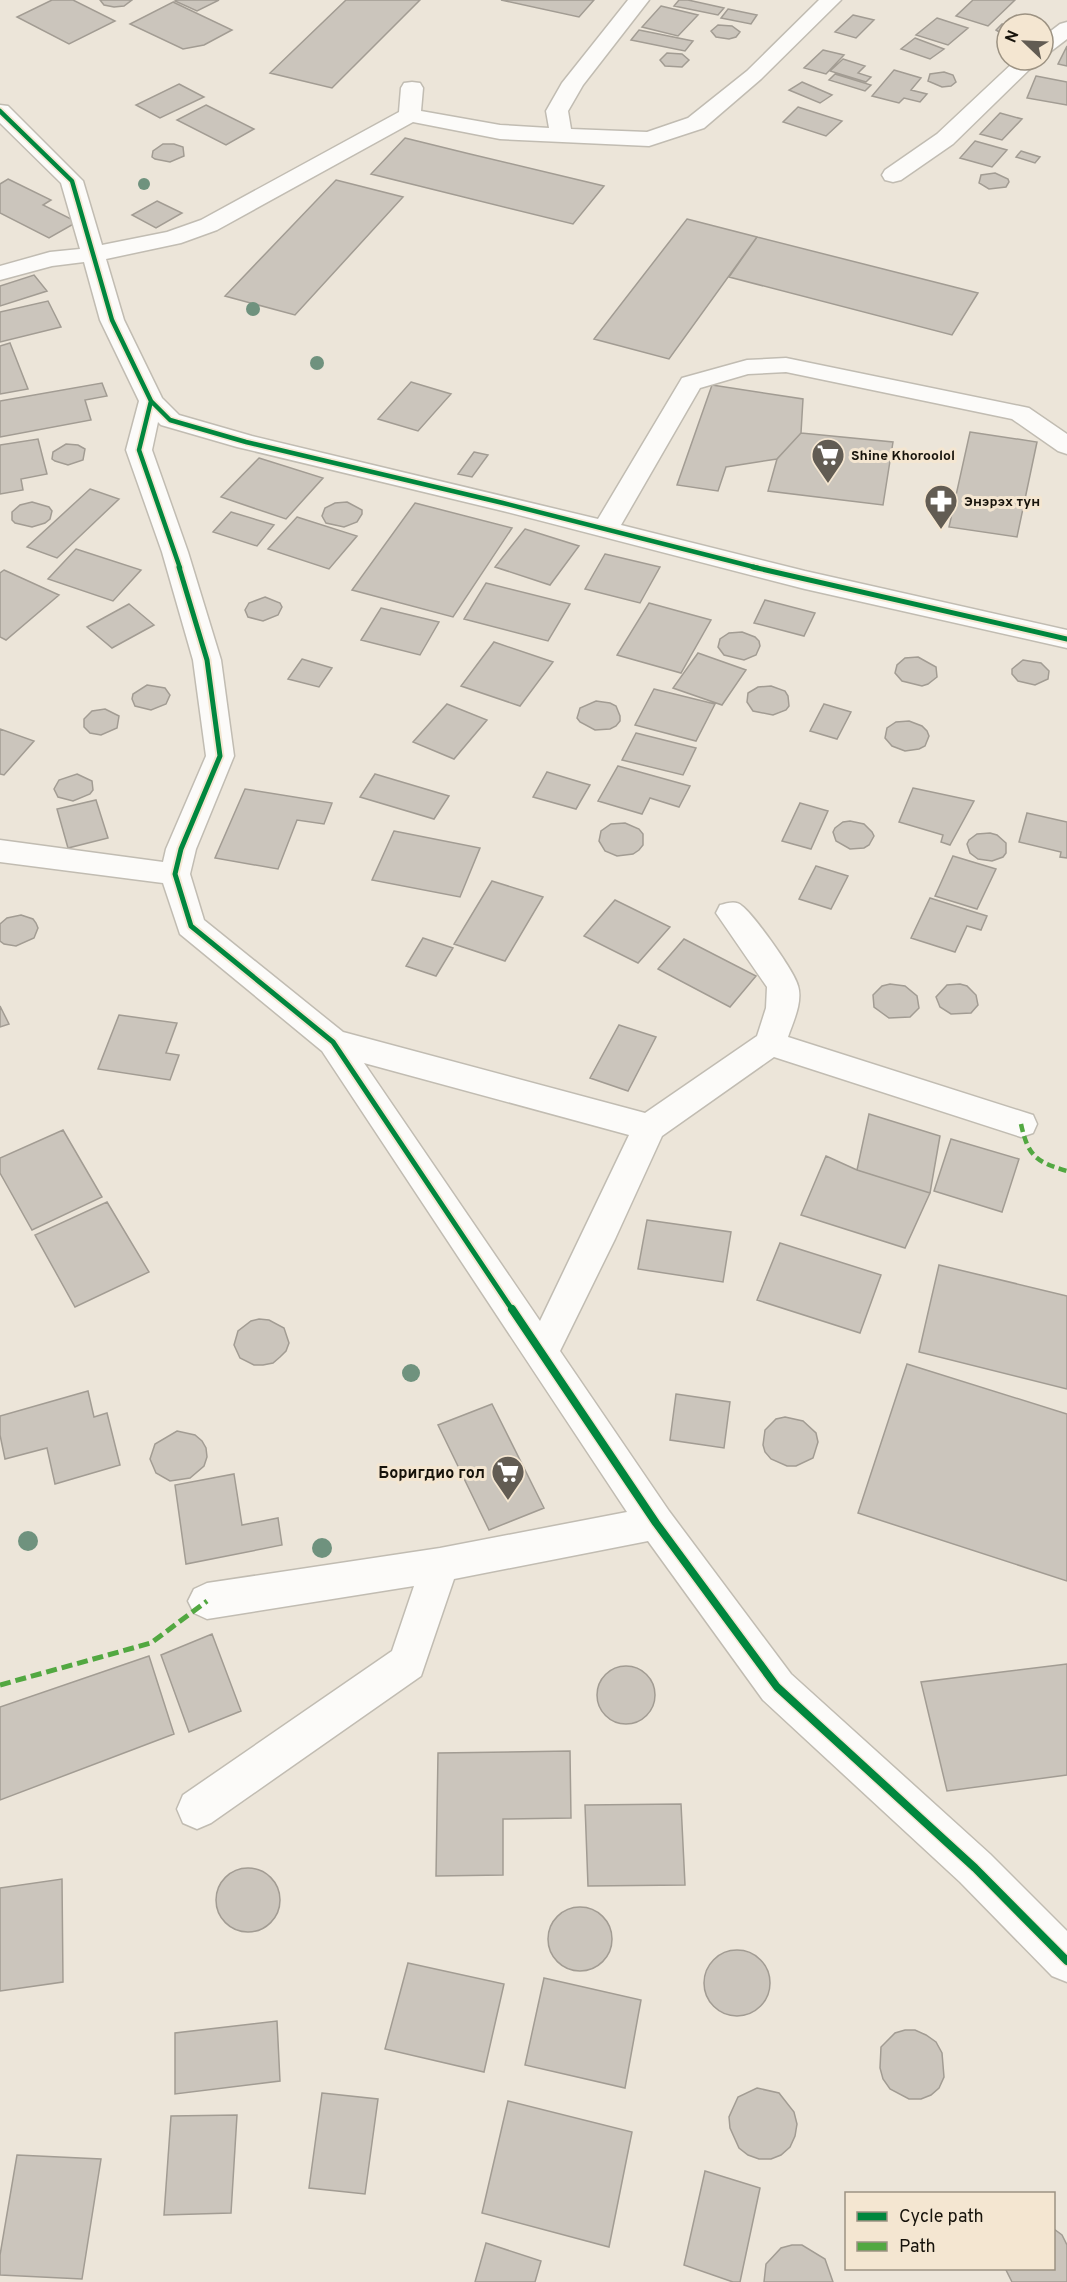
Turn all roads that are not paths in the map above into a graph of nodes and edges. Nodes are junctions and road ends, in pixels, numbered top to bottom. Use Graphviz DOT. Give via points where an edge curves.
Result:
graph roads {
  1 [pos="639,0"];
  2 [pos="831,0"];
  3 [pos="1067,28"];
  4 [pos="1055,38"];
  5 [pos="1015,72"];
  6 [pos="412,88"];
  7 [pos="0,111"];
  8 [pos="410,115"];
  9 [pos="561,135"];
  10 [pos="893,175"];
  11 [pos="94,254"];
  12 [pos="0,273"];
  13 [pos="151,401"];
  14 [pos="1067,446"];
  15 [pos="605,529"];
  16 [pos="1067,639"];
  17 [pos="0,851"];
  18 [pos="175,874"];
  19 [pos="731,914"];
  20 [pos="333,1042"];
  21 [pos="770,1043"];
  22 [pos="1021,1124"];
  23 [pos="649,1127"];
  24 [pos="542,1352"];
  25 [pos="656,1523"];
  26 [pos="440,1565"];
  27 [pos="207,1600"];
  28 [pos="197,1809"];
  29 [pos="1067,1961"];
  1 -- 9 [label="street" via="573,83 556,111"];
  2 -- 9 [label="street" via="754,75 696,123 649,139"];
  3 -- 4 [label="street"];
  5 -- 10 [label="street" via="945,139"];
  6 -- 8 [label="street"];
  7 -- 11 [label="street" via="72,181"];
  8 -- 9 [label="street" via="500,132"];
  8 -- 11 [label="street" via="209,225 173,238"];
  11 -- 12 [label="street" via="50,259"];
  11 -- 13 [label="street" via="112,321"];
  13 -- 15 [label="street" via="170,420 246,442"];
  13 -- 18 [label="street" via="139,450 207,660 220,756"];
  14 -- 15 [label="street" via="1020,413 786,365 747,367 691,383"];
  15 -- 16 [label="street" via="805,580"];
  17 -- 18 [label="street"];
  18 -- 20 [label="street" via="191,926"];
  19 -- 21 [label="street" via="766,958 783,988"];
  20 -- 23 [label="street"];
  20 -- 24 [label="street"];
  21 -- 22 [label="street"];
  21 -- 23 [label="street"];
  23 -- 24 [label="street"];
  24 -- 25 [label="street"];
  25 -- 26 [label="street"];
  25 -- 29 [label="street" via="777,1688 975,1868"];
  26 -- 27 [label="street"];
  26 -- 28 [label="street" via="407,1663"];
}
